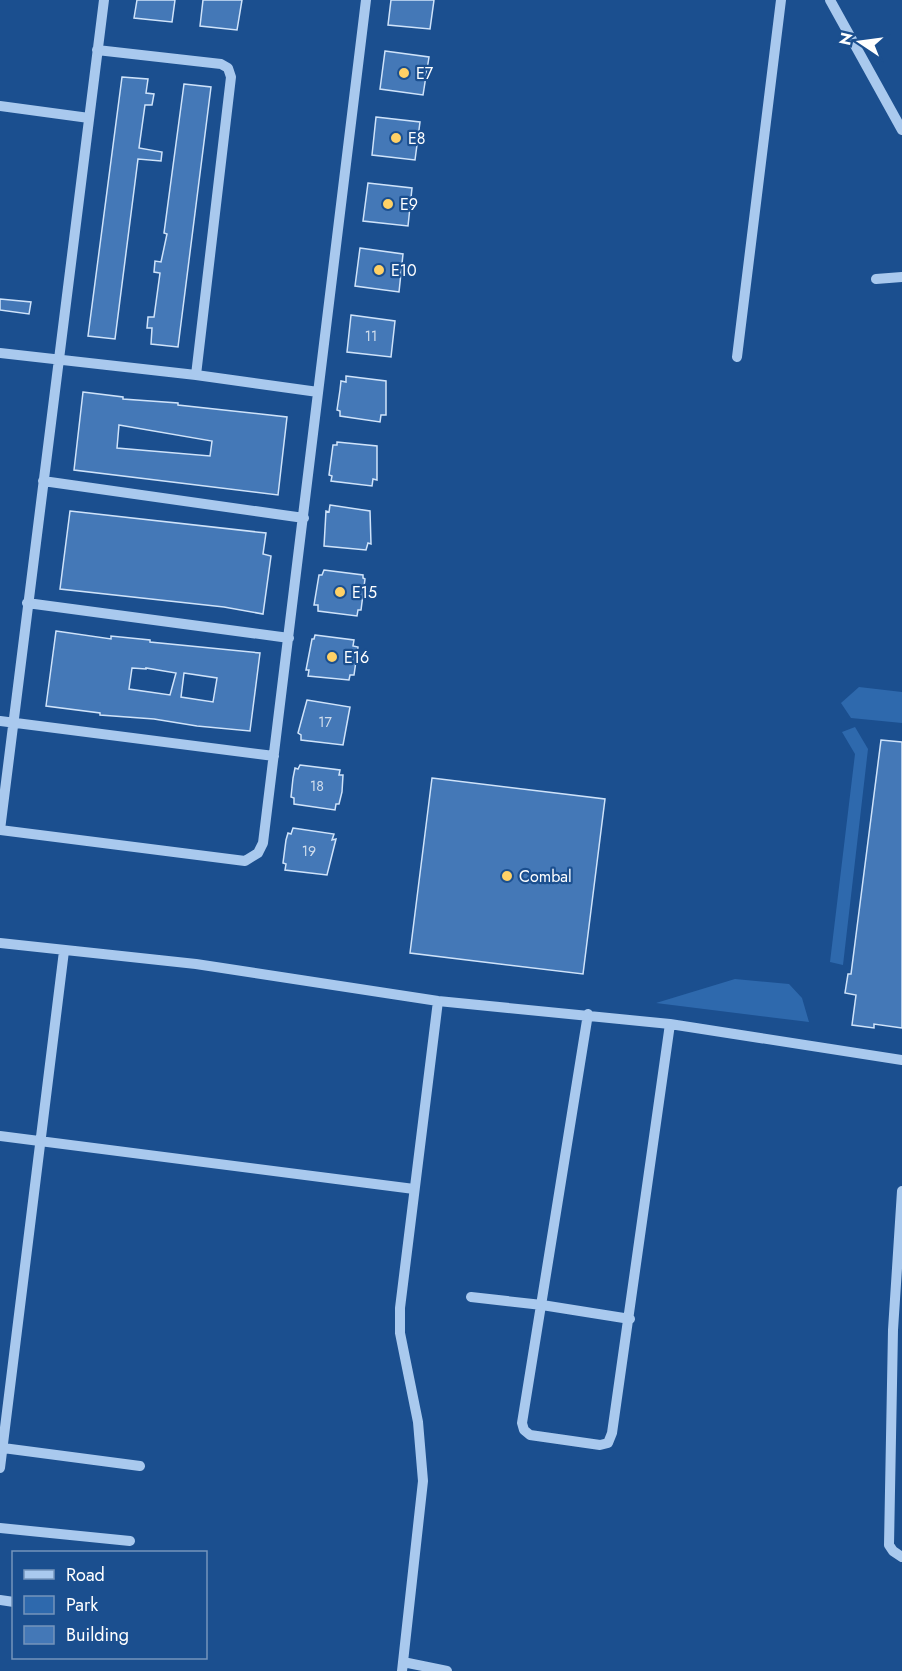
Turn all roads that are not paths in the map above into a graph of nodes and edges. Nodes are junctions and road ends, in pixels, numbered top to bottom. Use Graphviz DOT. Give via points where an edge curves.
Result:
graph roads {
  1 [pos="104,0"];
  2 [pos="366,0"];
  3 [pos="781,0"];
  4 [pos="830,0"];
  5 [pos="97,50"];
  6 [pos="0,106"];
  7 [pos="89,118"];
  8 [pos="902,130"];
  9 [pos="902,277"];
  10 [pos="876,279"];
  11 [pos="0,353"];
  12 [pos="737,357"];
  13 [pos="57,360"];
  14 [pos="196,375"];
  15 [pos="318,392"];
  16 [pos="44,481"];
  17 [pos="304,518"];
  18 [pos="27,603"];
  19 [pos="289,638"];
  20 [pos="0,721"];
  21 [pos="12,722"];
  22 [pos="274,756"];
  23 [pos="0,943"];
  24 [pos="64,951"];
  25 [pos="438,1000"];
  26 [pos="588,1014"];
  27 [pos="670,1024"];
  28 [pos="902,1060"];
  29 [pos="0,1136"];
  30 [pos="40,1141"];
  31 [pos="414,1189"];
  32 [pos="902,1191"];
  33 [pos="471,1297"];
  34 [pos="542,1305"];
  35 [pos="630,1319"];
  36 [pos="897,1362"];
  37 [pos="3,1416"];
  38 [pos="3,1448"];
  39 [pos="140,1467"];
  40 [pos="0,1468"];
  41 [pos="0,1528"];
  42 [pos="130,1541"];
  43 [pos="902,1557"];
  44 [pos="403,1666"];
  45 [pos="447,1671"];
  1 -- 5 [label="street"];
  2 -- 15 [label="street"];
  3 -- 12 [label="street"];
  4 -- 8 [label="street"];
  5 -- 7 [label="street"];
  5 -- 14 [label="street" via="221,64 230,74"];
  6 -- 7 [label="street"];
  7 -- 13 [label="street"];
  9 -- 10 [label="street"];
  11 -- 13 [label="street"];
  13 -- 14 [label="street"];
  13 -- 16 [label="street"];
  14 -- 15 [label="street"];
  15 -- 17 [label="street"];
  16 -- 17 [label="street"];
  16 -- 18 [label="street"];
  17 -- 19 [label="street"];
  18 -- 19 [label="street"];
  18 -- 21 [label="street"];
  19 -- 22 [label="street"];
  20 -- 21 [label="street"];
  21 -- 22 [label="street"];
  21 -- 22 [label="street" via="0,830 230,860 245,861 258,853 263,843"];
  23 -- 24 [label="street"];
  24 -- 25 [label="street" via="196,964"];
  24 -- 30 [label="street"];
  25 -- 26 [label="street"];
  25 -- 31 [label="street"];
  26 -- 27 [label="street"];
  26 -- 34 [label="street"];
  27 -- 28 [label="street"];
  27 -- 35 [label="street"];
  29 -- 30 [label="street"];
  30 -- 31 [label="street"];
  30 -- 37 [label="street"];
  31 -- 44 [label="street" via="400,1333 418,1422 423,1481"];
  32 -- 36 [label="street"];
  33 -- 34 [label="street"];
  34 -- 35 [label="street"];
  34 -- 35 [label="street" via="522,1423 530,1435 608,1443"];
  36 -- 43 [label="street" via="889,1545"];
  37 -- 38 [label="street"];
  38 -- 39 [label="street"];
  38 -- 40 [label="street"];
  41 -- 42 [label="street"];
  44 -- 45 [label="street"];
}
